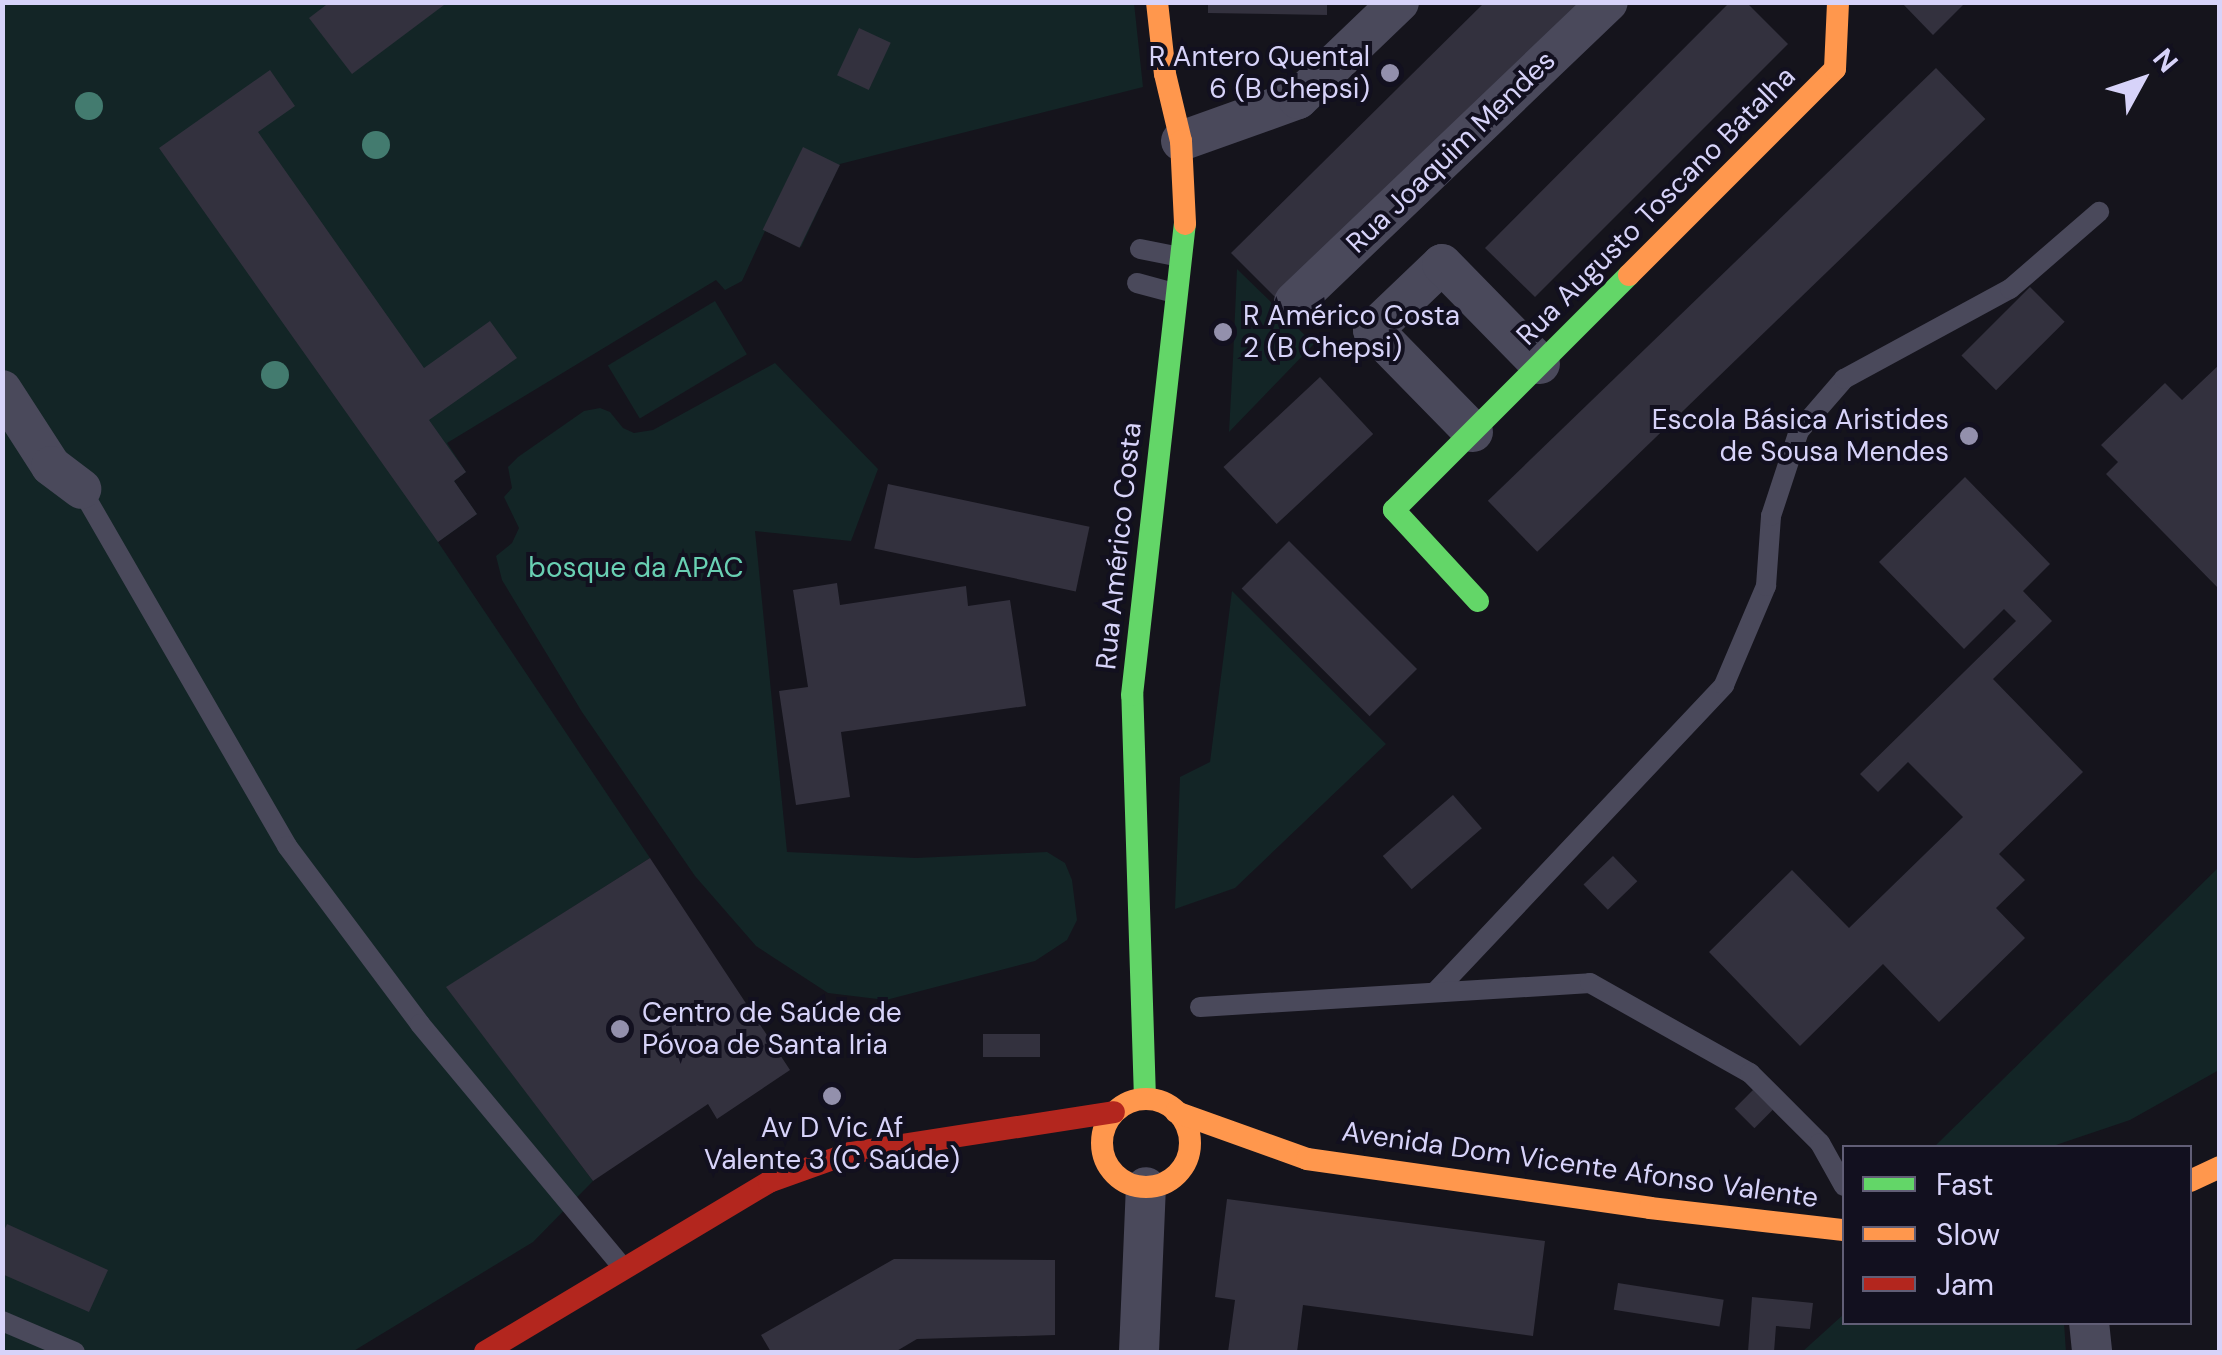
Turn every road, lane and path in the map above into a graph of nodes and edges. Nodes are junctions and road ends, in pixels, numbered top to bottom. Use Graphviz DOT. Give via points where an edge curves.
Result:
graph roads {
  1 [pos="1158,2"];
  2 [pos="1399,2"];
  3 [pos="1608,2"];
  4 [pos="1838,2"];
  5 [pos="1182,141"];
  6 [pos="2099,212"];
  7 [pos="1140,249"];
  8 [pos="1182,258"];
  9 [pos="1138,283"];
  10 [pos="1178,294"];
  11 [pos="1294,302"];
  12 [pos="1540,364"];
  13 [pos="2,390"];
  14 [pos="1472,432"];
  15 [pos="80,489"];
  16 [pos="1478,601"];
  17 [pos="1438,990"];
  18 [pos="1200,1008"];
  19 [pos="1145,1099"];
  20 [pos="1114,1112"];
  21 [pos="1176,1112"];
  22 [pos="978,1132"];
  23 [pos="1032,1146"];
  24 [pos="1307,1159"];
  25 [pos="1084,1163"];
  26 [pos="1255,1164"];
  27 [pos="2220,1166"];
  28 [pos="1208,1170"];
  29 [pos="1146,1178"];
  30 [pos="2192,1180"];
  31 [pos="1842,1182"];
  32 [pos="1842,1230"];
  33 [pos="626,1272"];
  34 [pos="2,1320"];
  35 [pos="2089,1325"];
  36 [pos="75,1352"];
  37 [pos="485,1352"];
  38 [pos="1138,1352"];
  39 [pos="2092,1352"];
  1 -- 5 [label="street, Rua Américo Costa" via="1164,74"];
  2 -- 5 [label="street" via="1298,99"];
  3 -- 11 [label="street, Rua Joaquim Mendes"];
  4 -- 12 [label="street, Rua Augusto Toscano Batalha" via="1834,69"];
  5 -- 8 [label="street, Rua Américo Costa"];
  6 -- 17 [label="lane" via="2010,289 1844,380 1799,431 1771,516 1766,586 1724,685"];
  7 -- 8 [label="lane"];
  8 -- 10 [label="street, Rua Américo Costa"];
  9 -- 10 [label="lane"];
  10 -- 19 [label="street, Rua Américo Costa" via="1132,695"];
  12 -- 14 [label="street, Rua Augusto Toscano Batalha"];
  12 -- 14 [label="street" via="1442,264 1373,330"];
  13 -- 15 [label="street" via="51,466"];
  14 -- 16 [label="street, Rua Augusto Toscano Batalha" via="1394,510"];
  15 -- 33 [label="lane" via="287,846 420,1024"];
  17 -- 18 [label="lane"];
  17 -- 31 [label="lane" via="1590,984 1750,1073 1820,1143"];
  19 -- 20 [label="street"];
  19 -- 21 [label="street"];
  20 -- 22 [label="street"];
  20 -- 29 [label="street" via="1102,1136 1106,1162"];
  21 -- 24 [label="street, Avenida Dom Vicente Afonso Valente"];
  21 -- 29 [label="street" via="1190,1136 1186,1162"];
  22 -- 23 [label="street"];
  22 -- 33 [label="street" via="850,1153 770,1182"];
  24 -- 26 [label="street, Avenida Dom Vicente Afonso Valente"];
  24 -- 32 [label="street, Avenida Dom Vicente Afonso Valente"];
  25 -- 29 [label="street"];
  27 -- 30 [label="street"];
  28 -- 29 [label="street"];
  29 -- 38 [label="street"];
  33 -- 37 [label="street"];
  34 -- 36 [label="lane"];
  35 -- 39 [label="street"];
}
